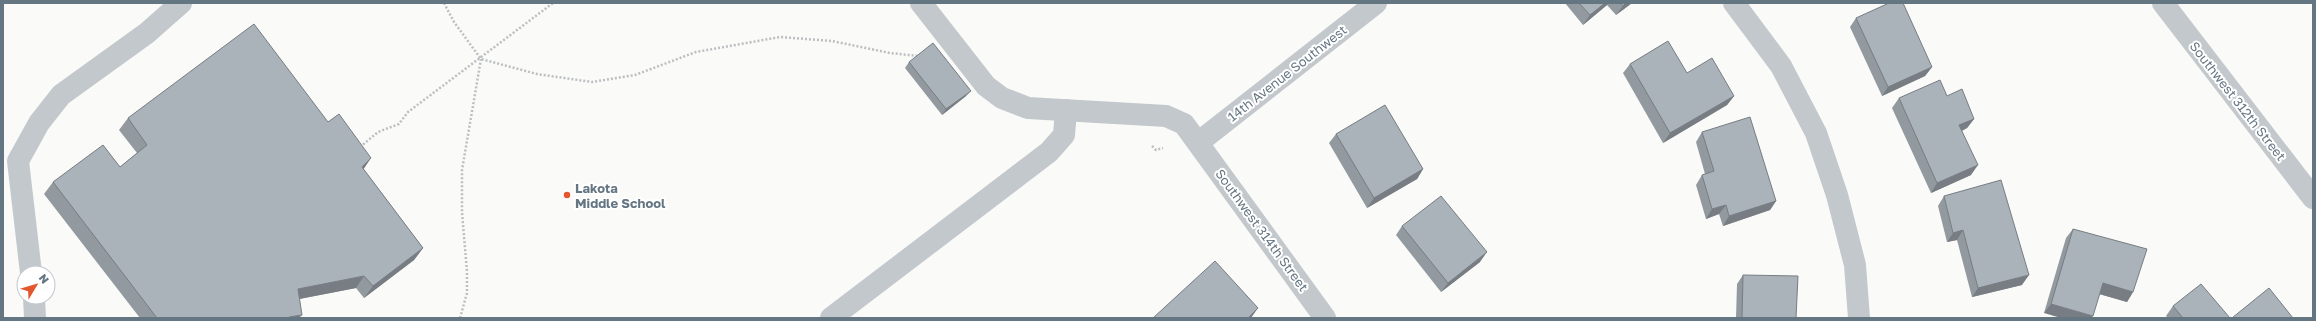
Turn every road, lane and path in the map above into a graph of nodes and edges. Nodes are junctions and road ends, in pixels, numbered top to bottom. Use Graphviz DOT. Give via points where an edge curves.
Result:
graph roads {
  1 [pos="181,3"];
  2 [pos="444,3"];
  3 [pos="552,3"];
  4 [pos="921,3"];
  5 [pos="1734,3"];
  6 [pos="2163,3"];
  7 [pos="1364,7"];
  8 [pos="924,56"];
  9 [pos="481,58"];
  10 [pos="1066,110"];
  11 [pos="1199,142"];
  12 [pos="357,149"];
  13 [pos="2313,198"];
  14 [pos="30,265"];
  15 [pos="34,305"];
  16 [pos="35,318"];
  17 [pos="460,318"];
  18 [pos="831,318"];
  19 [pos="1325,318"];
  20 [pos="1859,318"];
  1 -- 14 [label="street" via="147,33 62,95 39,123 18,161"];
  2 -- 9 [label="path" via="454,22"];
  3 -- 9 [label="path"];
  4 -- 10 [label="street, Southwest 314th Street" via="986,86 1002,98 1028,108"];
  5 -- 20 [label="street" via="1781,66 1816,133 1837,195 1855,265"];
  6 -- 13 [label="street, Southwest 312th Street"];
  7 -- 11 [label="street, 14th Avenue Southwest"];
  8 -- 9 [label="path" via="896,54 832,41 780,37 696,52 635,75 592,82 537,74"];
  9 -- 12 [label="path" via="408,112 399,124 378,132"];
  9 -- 17 [label="path" via="462,170 467,293"];
  10 -- 11 [label="street, Southwest 314th Street" via="1166,116 1184,124"];
  10 -- 18 [label="street" via="1064,135 1049,152"];
  11 -- 19 [label="street, Southwest 314th Street"];
  15 -- 16 [label="street"];
}
